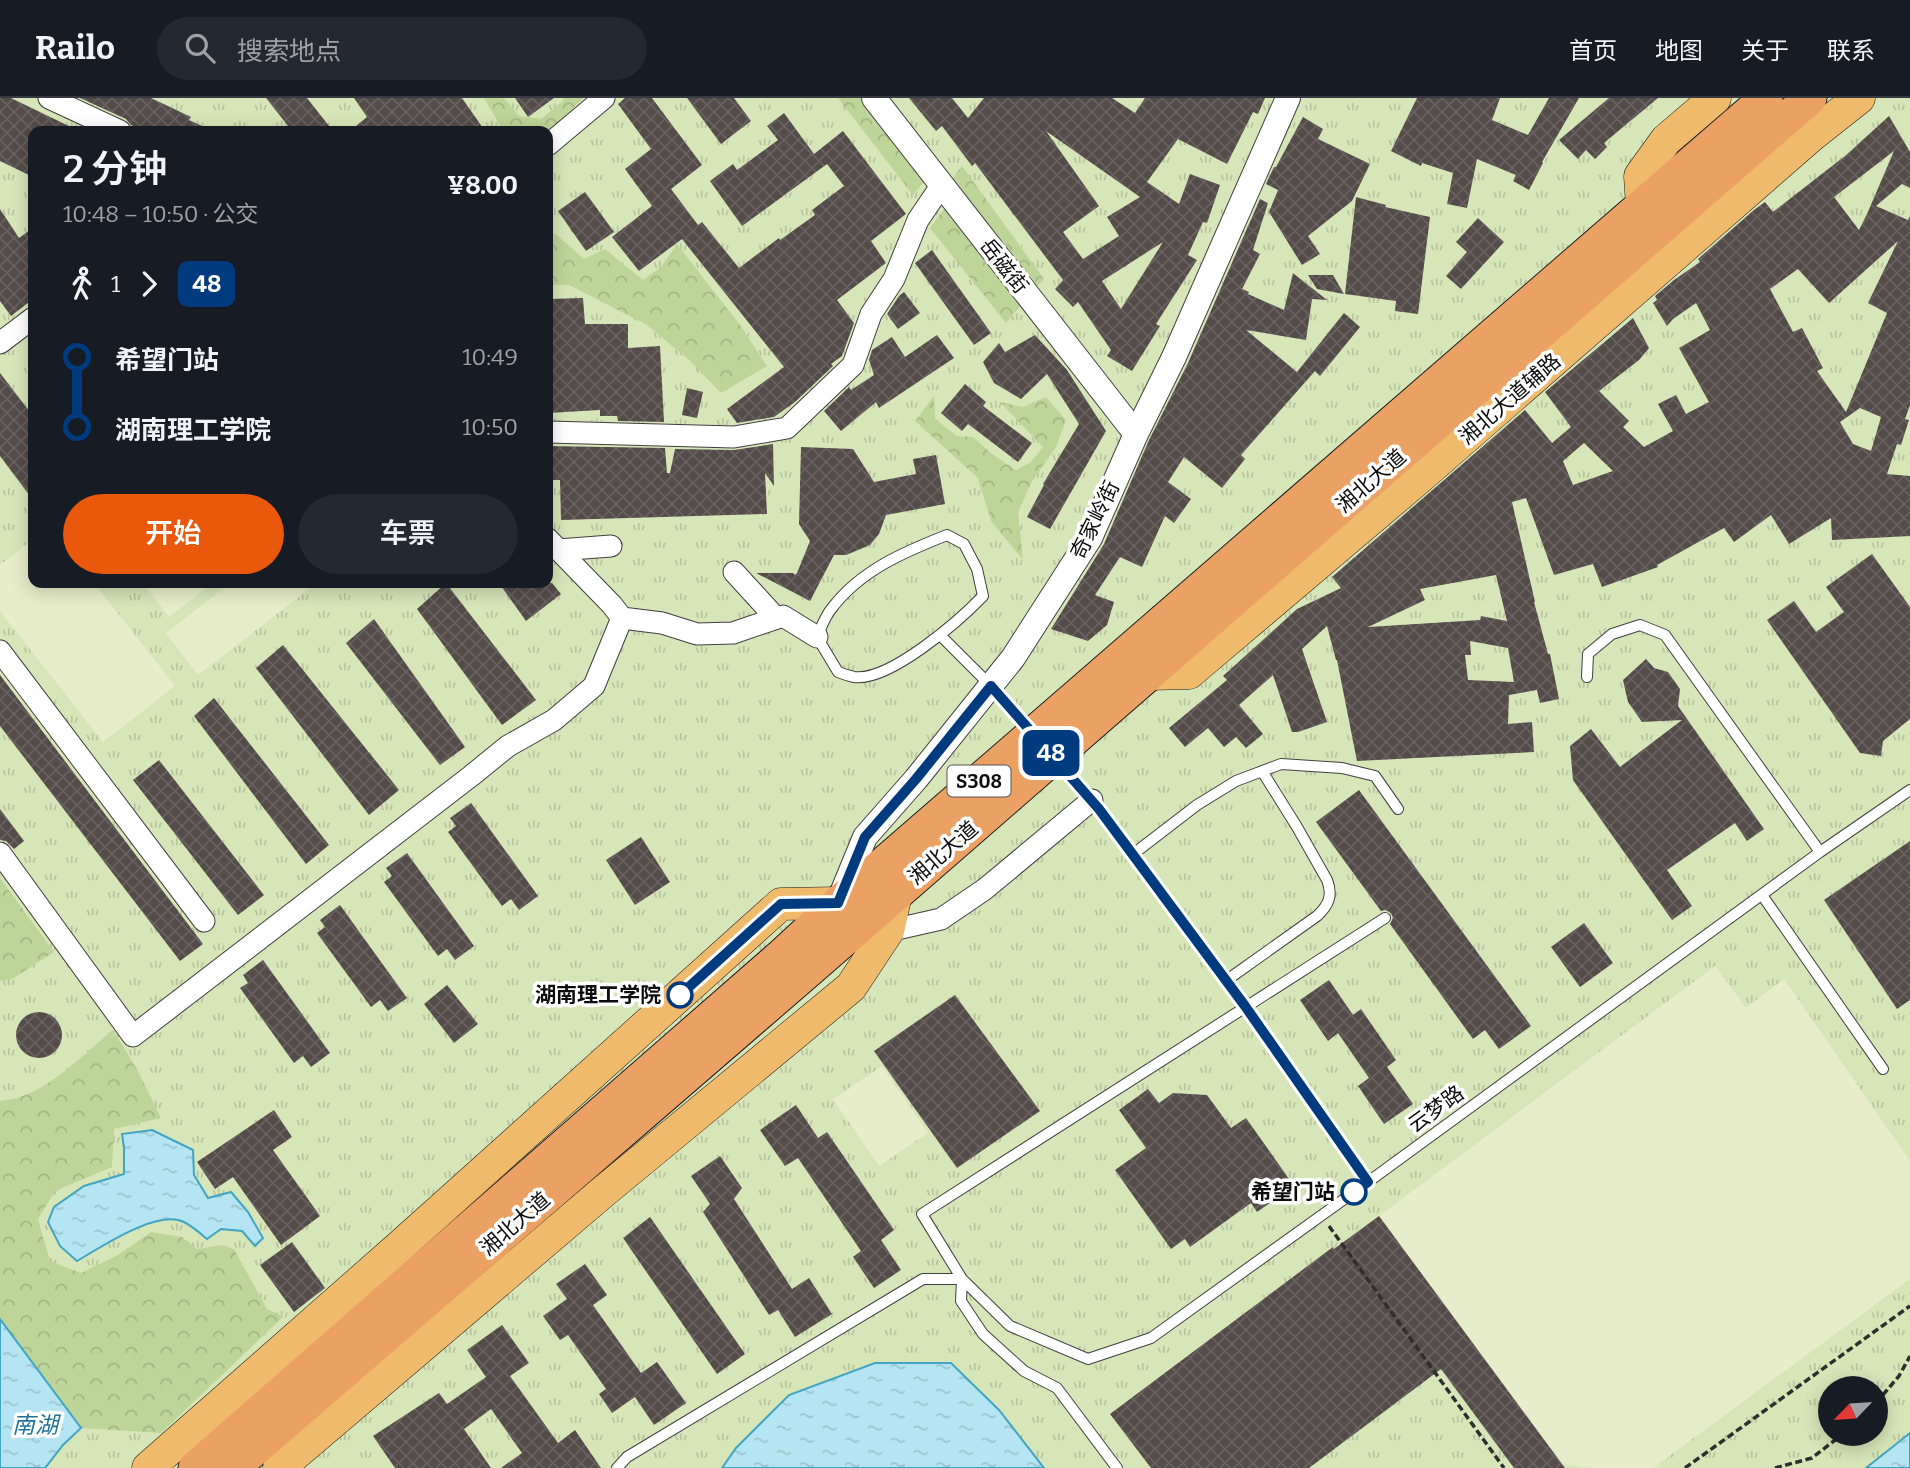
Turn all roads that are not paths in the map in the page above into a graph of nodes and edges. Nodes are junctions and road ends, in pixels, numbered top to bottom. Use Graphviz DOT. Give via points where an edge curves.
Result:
graph roads {
  1 [pos="49,98"];
  2 [pos="604,98"];
  3 [pos="874,98"];
  4 [pos="1288,98"];
  5 [pos="1715,98"];
  6 [pos="1766,98"];
  7 [pos="1810,98"];
  8 [pos="1859,98"];
  9 [pos="109,126"];
  10 [pos="553,141"];
  11 [pos="941,186"];
  12 [pos="1643,205"];
  13 [pos="28,322"];
  14 [pos="0,344"];
  15 [pos="553,432"];
  16 [pos="1136,433"];
  17 [pos="553,545"];
  18 [pos="611,546"];
  19 [pos="734,572"];
  20 [pos="622,618"];
  21 [pos="776,618"];
  22 [pos="940,635"];
  23 [pos="817,637"];
  24 [pos="0,650"];
  25 [pos="1150,674"];
  26 [pos="1587,677"];
  27 [pos="991,686"];
  28 [pos="1262,771"];
  29 [pos="1910,790"];
  30 [pos="1092,800"];
  31 [pos="1398,809"];
  32 [pos="1820,852"];
  33 [pos="0,853"];
  34 [pos="1132,855"];
  35 [pos="896,894"];
  36 [pos="1762,895"];
  37 [pos="838,903"];
  38 [pos="1385,918"];
  39 [pos="204,921"];
  40 [pos="888,931"];
  41 [pos="832,950"];
  42 [pos="1227,981"];
  43 [pos="1245,1006"];
  44 [pos="1883,1069"];
  45 [pos="1368,1182"];
  46 [pos="962,1279"];
  47 [pos="148,1468"];
  48 [pos="195,1468"];
  49 [pos="233,1468"];
  50 [pos="279,1468"];
  51 [pos="617,1468"];
  52 [pos="1117,1468"];
  1 -- 9 [label="street"];
  2 -- 10 [label="street"];
  3 -- 11 [label="street, 岳磁街"];
  4 -- 16 [label="street, 奇家岭街"];
  5 -- 12 [label="main road" via="1666,140 1640,176"];
  6 -- 12 [label="highway, 湘北大道 / S308"];
  7 -- 25 [label="highway, 湘北大道 / S308"];
  8 -- 25 [label="main road, 湘北大道辅路" via="1189,673"];
  11 -- 15 [label="street" via="918,220 894,279 871,314 852,365 787,428 734,437"];
  11 -- 16 [label="street, 岳磁街"];
  12 -- 37 [label="highway, 湘北大道 / S308"];
  13 -- 14 [label="street"];
  16 -- 27 [label="street, 奇家岭街" via="1090,538"];
  17 -- 18 [label="street"];
  17 -- 20 [label="street"];
  19 -- 21 [label="street"];
  20 -- 21 [label="street" via="697,634 733,633"];
  20 -- 33 [label="street" via="594,685 554,720 508,746 133,1036"];
  21 -- 23 [label="street" via="783,616"];
  22 -- 23 [label="lane" via="879,673 856,678 838,672"];
  22 -- 23 [label="lane" via="983,596 977,569 964,544 947,535 870,572 830,609"];
  22 -- 27 [label="lane"];
  24 -- 39 [label="street"];
  25 -- 35 [label="highway, 湘北大道 / S308"];
  26 -- 32 [label="lane" via="1588,654 1612,634 1640,625 1665,635"];
  27 -- 30 [label="lane, bridge"];
  27 -- 37 [label="street, 奇家岭街" via="865,837"];
  28 -- 31 [label="lane" via="1281,764 1342,768 1375,776"];
  28 -- 34 [label="lane" via="1236,781 1197,806"];
  28 -- 42 [label="lane" via="1327,880 1331,897 1317,916"];
  29 -- 32 [label="lane, 云梦路"];
  30 -- 34 [label="lane"];
  30 -- 40 [label="street" via="985,889 941,919"];
  32 -- 36 [label="lane, 云梦路"];
  34 -- 42 [label="lane"];
  35 -- 40 [label="main road"];
  35 -- 41 [label="highway, 湘北大道 / S308"];
  36 -- 44 [label="lane"];
  36 -- 45 [label="lane, 云梦路"];
  37 -- 47 [label="main road" via="781,904"];
  37 -- 48 [label="highway, 湘北大道 / S308"];
  38 -- 43 [label="lane"];
  40 -- 41 [label="main road"];
  40 -- 50 [label="main road" via="851,987"];
  41 -- 49 [label="highway, 湘北大道 / S308"];
  42 -- 43 [label="lane"];
  43 -- 45 [label="lane"];
  43 -- 46 [label="lane" via="922,1214"];
  45 -- 46 [label="lane, 云梦路" via="1151,1338 1088,1359 1010,1326"];
  46 -- 51 [label="lane" via="923,1279 627,1457"];
  46 -- 52 [label="lane" via="961,1301 983,1334 1024,1371 1057,1388"];
}
